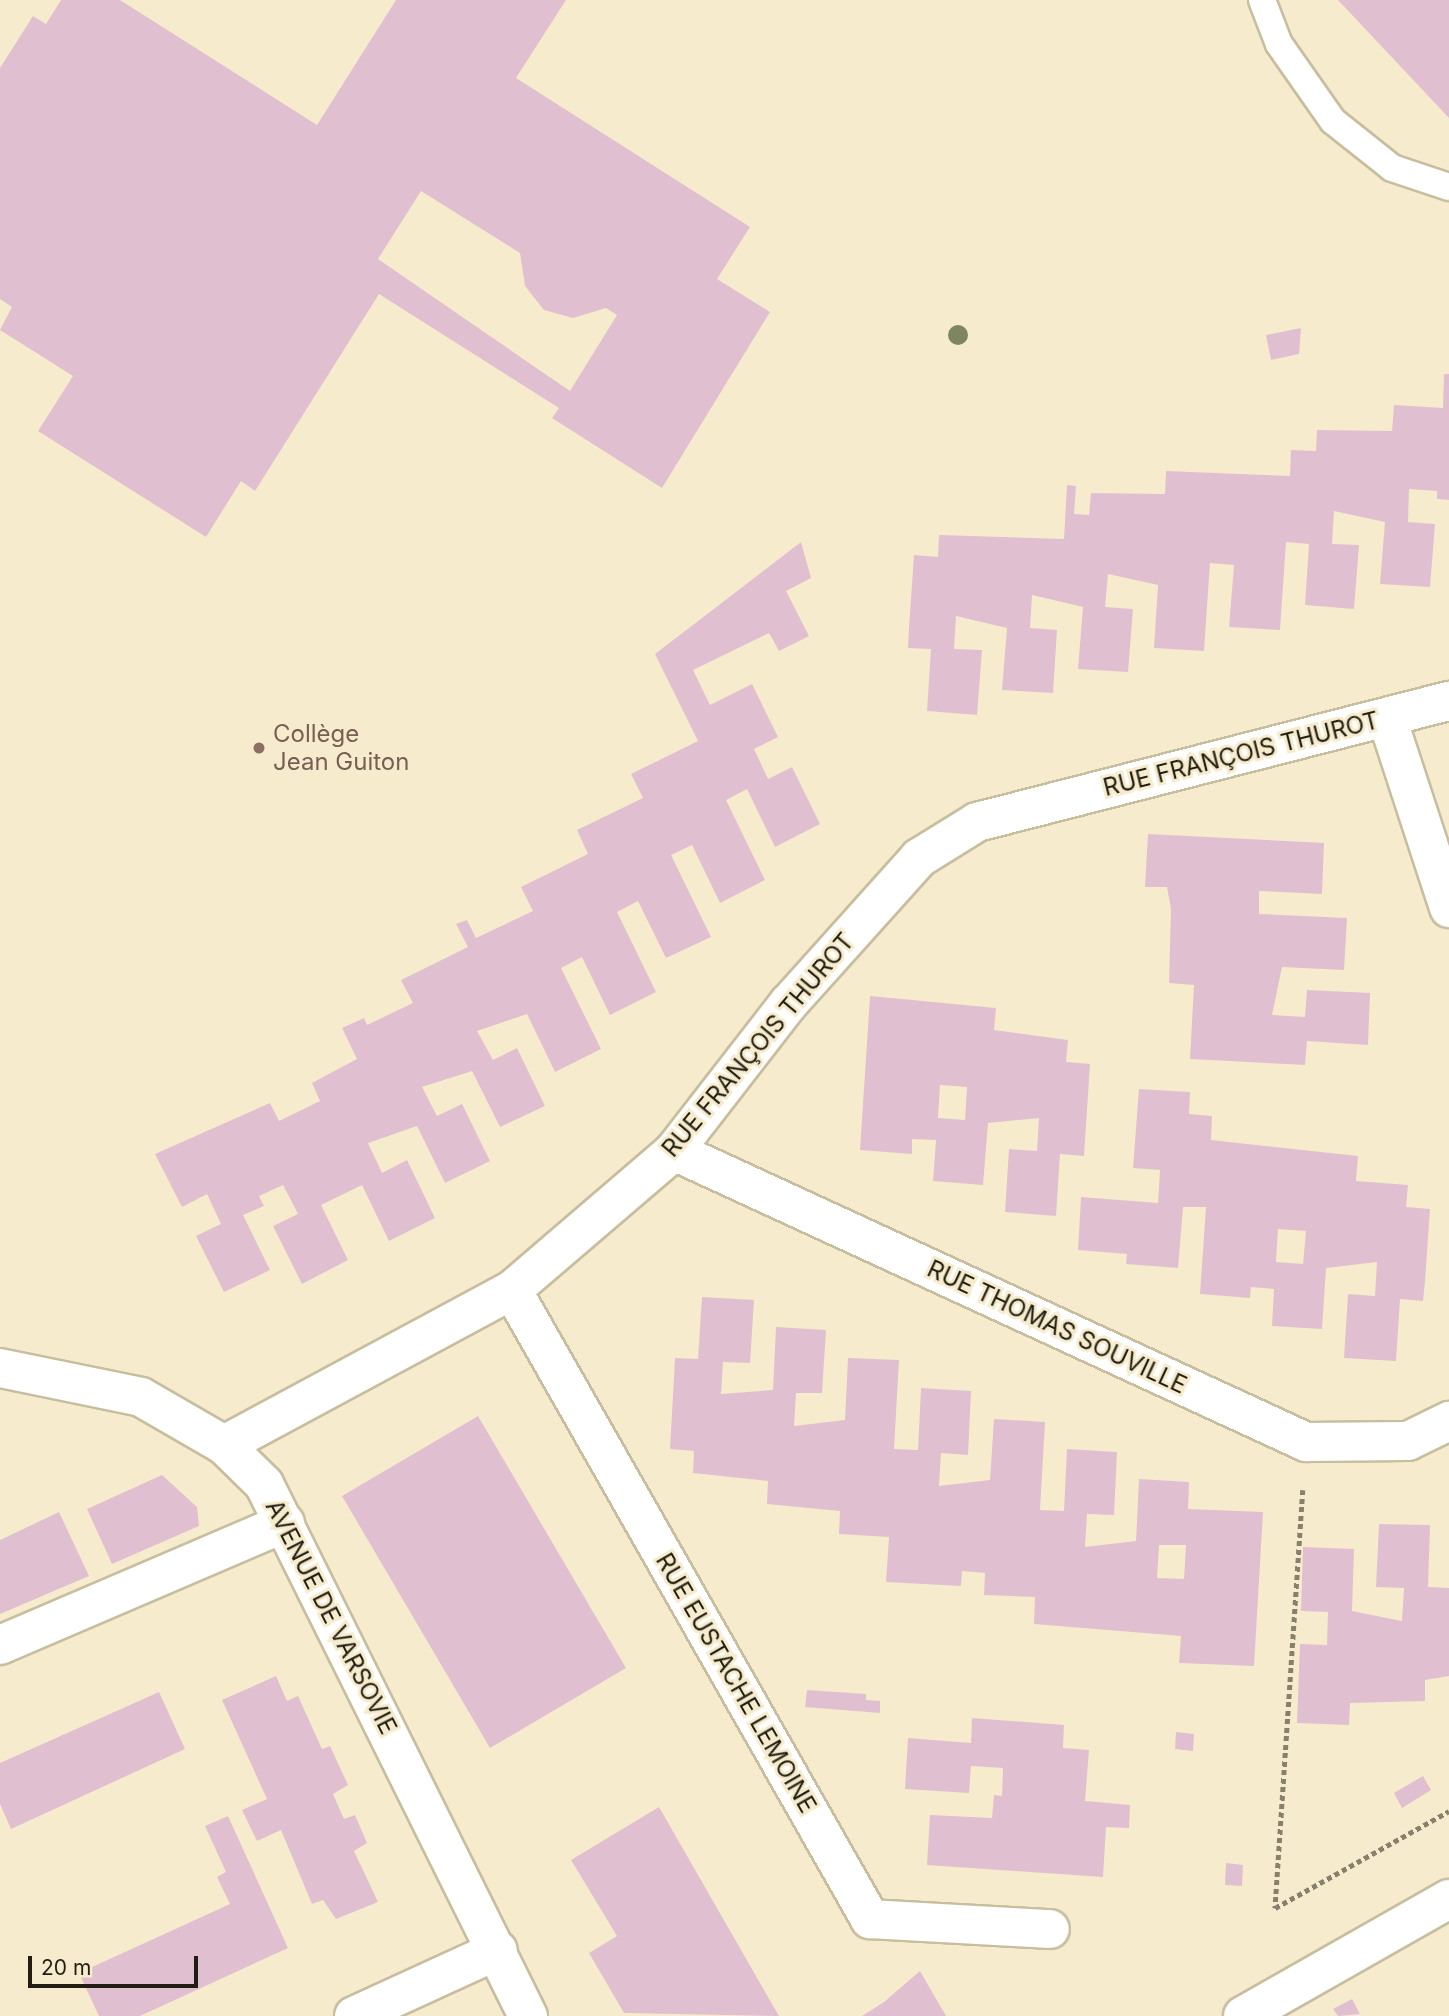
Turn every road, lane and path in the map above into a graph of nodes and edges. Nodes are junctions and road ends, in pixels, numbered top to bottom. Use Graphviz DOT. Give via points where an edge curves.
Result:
graph roads {
  1 [pos="1262,0"];
  2 [pos="1449,187"];
  3 [pos="1449,701"];
  4 [pos="1387,718"];
  5 [pos="1449,908"];
  6 [pos="674,1151"];
  7 [pos="512,1290"];
  8 [pos="0,1368"];
  9 [pos="1449,1421"];
  10 [pos="1306,1442"];
  11 [pos="224,1445"];
  12 [pos="285,1523"];
  13 [pos="0,1645"];
  14 [pos="1449,1811"];
  15 [pos="1449,1899"];
  16 [pos="1050,1929"];
  17 [pos="498,1951"];
  18 [pos="354,2016"];
  19 [pos="528,2016"];
  20 [pos="1242,2016"];
  1 -- 2 [label="lane" via="1279,44 1333,121 1392,168"];
  3 -- 4 [label="street, RUE FRANÇOIS THUROT"];
  4 -- 5 [label="street"];
  4 -- 6 [label="street, RUE FRANÇOIS THUROT" via="977,822 919,858 789,1003"];
  6 -- 7 [label="street, RUE FRANÇOIS THUROT"];
  6 -- 10 [label="street, RUE THOMAS SOUVILLE"];
  7 -- 11 [label="street, RUE FRANÇOIS THUROT"];
  7 -- 16 [label="street, RUE EUSTACHE LEMOINE" via="870,1919"];
  8 -- 11 [label="street, AVENUE DE VARSOVIE" via="141,1397"];
  9 -- 10 [label="street, RUE THOMAS SOUVILLE" via="1408,1441"];
  10 -- 14 [label="path" via="1275,1908"];
  11 -- 12 [label="street, AVENUE DE VARSOVIE" via="264,1484"];
  12 -- 13 [label="street"];
  12 -- 17 [label="street, AVENUE DE VARSOVIE"];
  15 -- 20 [label="street"];
  17 -- 18 [label="street"];
  17 -- 19 [label="street, AVENUE DE VARSOVIE"];
}
